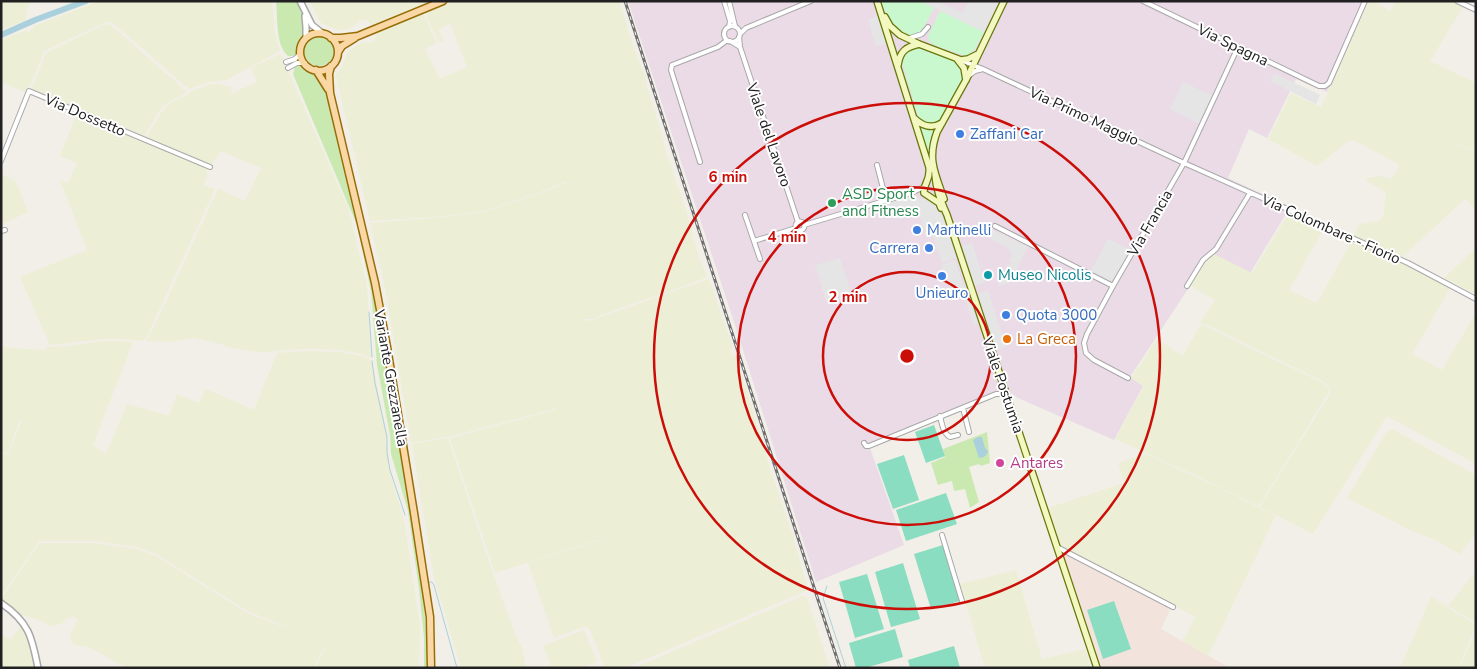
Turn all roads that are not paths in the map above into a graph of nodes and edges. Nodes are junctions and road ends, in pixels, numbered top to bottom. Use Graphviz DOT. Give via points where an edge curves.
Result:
graph roads {
  1 [pos="300,1"];
  2 [pos="442,1"];
  3 [pos="724,1"];
  4 [pos="729,1"];
  5 [pos="811,1"];
  6 [pos="1004,1"];
  7 [pos="1143,1"];
  8 [pos="1365,1"];
  9 [pos="1457,1"];
  10 [pos="877,2"];
  11 [pos="303,8"];
  12 [pos="1476,10"];
  13 [pos="729,27"];
  14 [pos="736,27"];
  15 [pos="928,27"];
  16 [pos="746,28"];
  17 [pos="322,33"];
  18 [pos="358,36"];
  19 [pos="725,36"];
  20 [pos="740,36"];
  21 [pos="306,38"];
  22 [pos="331,38"];
  23 [pos="906,38"];
  24 [pos="730,41"];
  25 [pos="722,44"];
  26 [pos="919,44"];
  27 [pos="740,47"];
  28 [pos="1238,47"];
  29 [pos="338,52"];
  30 [pos="979,53"];
  31 [pos="300,54"];
  32 [pos="959,59"];
  33 [pos="286,62"];
  34 [pos="305,63"];
  35 [pos="974,65"];
  36 [pos="331,66"];
  37 [pos="898,66"];
  38 [pos="288,68"];
  39 [pos="983,69"];
  40 [pos="316,70"];
  41 [pos="966,80"];
  42 [pos="330,93"];
  43 [pos="913,116"];
  44 [pos="944,121"];
  45 [pos="1,161"];
  46 [pos="700,162"];
  47 [pos="1184,163"];
  48 [pos="877,165"];
  49 [pos="210,167"];
  50 [pos="935,174"];
  51 [pos="925,185"];
  52 [pos="936,188"];
  53 [pos="911,193"];
  54 [pos="1250,193"];
  55 [pos="927,195"];
  56 [pos="886,200"];
  57 [pos="744,214"];
  58 [pos="947,216"];
  59 [pos="798,222"];
  60 [pos="804,225"];
  61 [pos="995,226"];
  62 [pos="796,228"];
  63 [pos="754,241"];
  64 [pos="760,258"];
  65 [pos="1113,286"];
  66 [pos="1187,286"];
  67 [pos="1476,299"];
  68 [pos="1128,378"];
  69 [pos="1006,394"];
  70 [pos="963,408"];
  71 [pos="940,416"];
  72 [pos="969,432"];
  73 [pos="958,435"];
  74 [pos="864,443"];
  75 [pos="942,535"];
  76 [pos="1057,547"];
  77 [pos="962,601"];
  78 [pos="1,603"];
  79 [pos="1173,607"];
  80 [pos="38,668"];
  81 [pos="431,668"];
  82 [pos="1097,668"];
  1 -- 11 [label="street"];
  2 -- 18 [label="main road"];
  3 -- 13 [label="street"];
  4 -- 14 [label="street"];
  5 -- 16 [label="street"];
  6 -- 30 [label="main road"];
  7 -- 28 [label="street, Via Spagna"];
  8 -- 28 [label="street, Via Spagna" via="1325,86"];
  9 -- 12 [label="street"];
  10 -- 23 [label="main road, Via Primo Maggio" via="890,26"];
  10 -- 37 [label="main road"];
  11 -- 17 [label="street" via="312,25"];
  11 -- 21 [label="street"];
  13 -- 14 [label="street"];
  13 -- 19 [label="street"];
  14 -- 16 [label="street"];
  14 -- 20 [label="street"];
  15 -- 23 [label="street" via="917,37"];
  16 -- 20 [label="street"];
  17 -- 21 [label="main road"];
  17 -- 22 [label="main road"];
  18 -- 22 [label="main road"];
  18 -- 29 [label="main road"];
  19 -- 24 [label="street"];
  19 -- 25 [label="street"];
  20 -- 24 [label="street"];
  20 -- 27 [label="street, Viale del Lavoro"];
  21 -- 31 [label="main road"];
  22 -- 29 [label="main road"];
  23 -- 26 [label="main road, Via Primo Maggio"];
  24 -- 25 [label="street"];
  24 -- 27 [label="street"];
  25 -- 46 [label="street" via="672,65 671,70"];
  26 -- 32 [label="main road, Via Primo Maggio"];
  26 -- 37 [label="main road" via="904,49"];
  27 -- 59 [label="street, Viale del Lavoro"];
  28 -- 47 [label="street, Via Francia"];
  29 -- 36 [label="main road, Variante Grezzanella"];
  30 -- 32 [label="main road" via="968,59"];
  30 -- 35 [label="main road"];
  30 -- 39 [label="street" via="978,61"];
  31 -- 33 [label="street"];
  31 -- 34 [label="main road, Variante Grezzanella"];
  32 -- 35 [label="street, Via Primo Maggio"];
  32 -- 41 [label="main road"];
  34 -- 38 [label="street"];
  34 -- 40 [label="main road, Variante Grezzanella"];
  35 -- 39 [label="street, Via Primo Maggio"];
  35 -- 41 [label="main road"];
  36 -- 40 [label="main road"];
  36 -- 42 [label="main road, Variante Grezzanella"];
  37 -- 43 [label="main road"];
  39 -- 41 [label="street" via="972,72"];
  39 -- 47 [label="street, Via Primo Maggio"];
  40 -- 42 [label="main road, Variante Grezzanella"];
  41 -- 44 [label="main road"];
  42 -- 81 [label="main road, Variante Grezzanella" via="387,347 430,617"];
  43 -- 44 [label="main road" via="928,126"];
  43 -- 51 [label="main road" via="929,167"];
  44 -- 50 [label="main road" via="932,150"];
  45 -- 49 [label="street, Via Dossetto" via="29,91"];
  47 -- 54 [label="street, Via Colombare - Fiorio"];
  47 -- 65 [label="street, Via Francia"];
  48 -- 56 [label="street"];
  50 -- 52 [label="main road, Viale Postumia"];
  50 -- 58 [label="main road, Viale Postumia"];
  51 -- 52 [label="main road" via="930,183"];
  51 -- 53 [label="street"];
  51 -- 55 [label="main road" via="923,190"];
  52 -- 55 [label="main road" via="934,195"];
  52 -- 58 [label="main road, Viale Postumia"];
  53 -- 55 [label="street"];
  53 -- 56 [label="street"];
  54 -- 66 [label="street" via="1216,249 1203,260"];
  54 -- 67 [label="street, Via Colombare - Fiorio" via="1408,263"];
  55 -- 58 [label="main road, Viale Postumia"];
  56 -- 60 [label="street"];
  57 -- 63 [label="street"];
  58 -- 69 [label="main road, Viale Postumia"];
  59 -- 60 [label="street"];
  59 -- 62 [label="street"];
  60 -- 62 [label="street" via="801,230"];
  61 -- 65 [label="street"];
  62 -- 63 [label="street"];
  63 -- 64 [label="street"];
  65 -- 68 [label="street, Via Francia" via="1084,343 1086,353 1094,360"];
  69 -- 70 [label="street" via="996,394"];
  69 -- 76 [label="main road, Viale Postumia"];
  70 -- 71 [label="street"];
  70 -- 72 [label="street"];
  71 -- 73 [label="street" via="947,435"];
  71 -- 74 [label="street" via="869,446"];
  75 -- 77 [label="street"];
  76 -- 79 [label="street"];
  76 -- 82 [label="main road, Viale Postumia"];
  78 -- 80 [label="street" via="27,628"];
}
